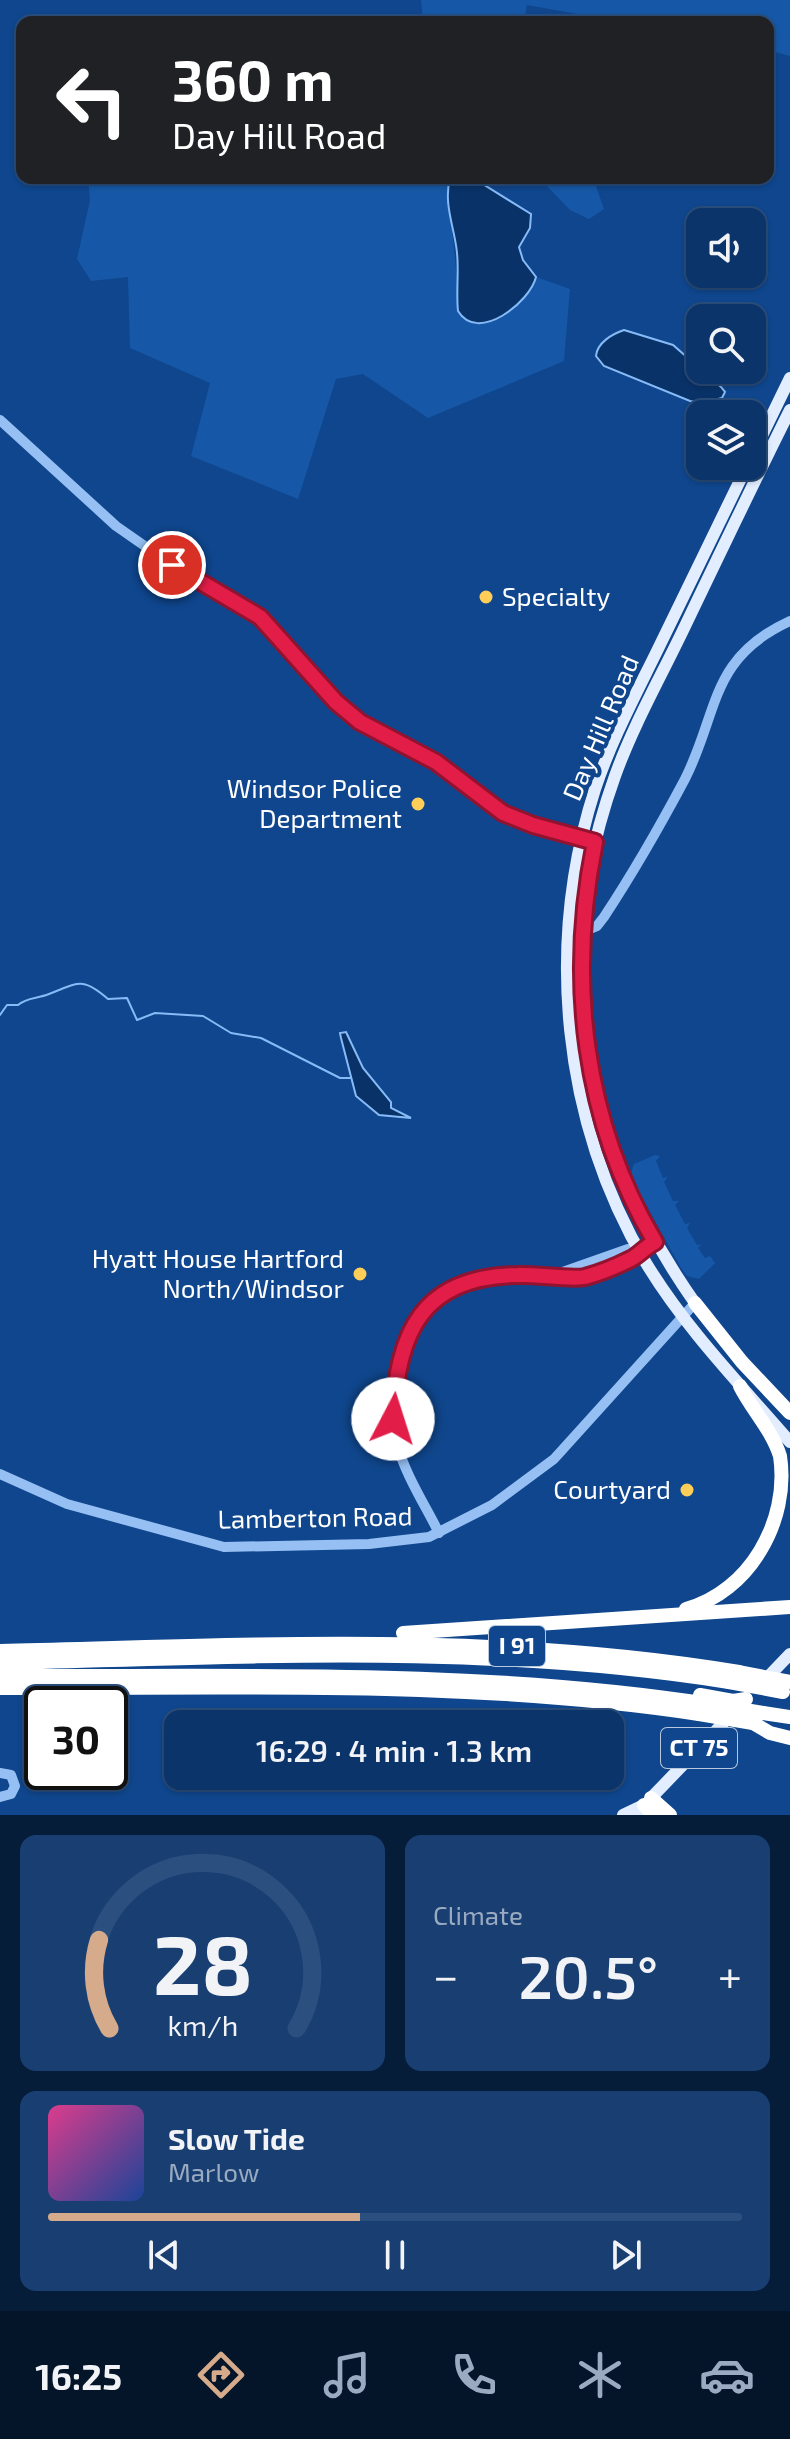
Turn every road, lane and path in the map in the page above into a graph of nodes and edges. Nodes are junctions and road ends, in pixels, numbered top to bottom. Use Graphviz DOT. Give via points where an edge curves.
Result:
graph roads {
  1 [pos="790,378"];
  2 [pos="790,410"];
  3 [pos="0,420"];
  4 [pos="766,435"];
  5 [pos="766,445"];
  6 [pos="740,480"];
  7 [pos="747,480"];
  8 [pos="696,571"];
  9 [pos="708,578"];
  10 [pos="790,621"];
  11 [pos="581,839"];
  12 [pos="595,842"];
  13 [pos="582,932"];
  14 [pos="583,1016"];
  15 [pos="569,1017"];
  16 [pos="595,1092"];
  17 [pos="581,1096"];
  18 [pos="655,1242"];
  19 [pos="639,1250"];
  20 [pos="695,1303"];
  21 [pos="683,1317"];
  22 [pos="740,1386"];
  23 [pos="790,1413"];
  24 [pos="790,1442"];
  25 [pos="0,1474"];
  26 [pos="439,1533"];
  27 [pos="787,1609"];
  28 [pos="665,1615"];
  29 [pos="294,1644"];
  30 [pos="0,1651"];
  31 [pos="790,1654"];
  32 [pos="162,1659"];
  33 [pos="0,1663"];
  34 [pos="0,1676"];
  35 [pos="144,1677"];
  36 [pos="734,1677"];
  37 [pos="0,1688"];
  38 [pos="788,1689"];
  39 [pos="746,1699"];
  40 [pos="704,1709"];
  41 [pos="790,1717"];
  42 [pos="758,1718"];
  43 [pos="790,1729"];
  44 [pos="790,1738"];
  45 [pos="0,1773"];
  46 [pos="0,1797"];
  47 [pos="647,1808"];
  48 [pos="623,1815"];
  49 [pos="670,1815"];
  1 -- 4 [label="main road, Day Hill Road"];
  2 -- 5 [label="main road, Day Hill Road"];
  3 -- 11 [label="street" via="116,526 260,617 348,714 436,762 503,813"];
  6 -- 8 [label="main road, Day Hill Road"];
  7 -- 9 [label="main road, Day Hill Road"];
  8 -- 9 [label="main road"];
  8 -- 11 [label="main road, Day Hill Road" via="621,726"];
  9 -- 12 [label="main road, Day Hill Road" via="626,748"];
  10 -- 13 [label="street" via="754,645 723,678 685,777 617,898 597,926"];
  11 -- 12 [label="street"];
  11 -- 15 [label="main road, Day Hill Road" via="568,932"];
  12 -- 13 [label="main road, Day Hill Road"];
  13 -- 14 [label="main road, Day Hill Road"];
  14 -- 15 [label="main road"];
  14 -- 16 [label="main road, Day Hill Road"];
  15 -- 17 [label="main road, Day Hill Road"];
  16 -- 17 [label="main road"];
  16 -- 18 [label="main road, Day Hill Road" via="617,1167"];
  17 -- 19 [label="main road, Day Hill Road" via="599,1160"];
  18 -- 19 [label="street"];
  18 -- 20 [label="main road, Day Hill Road"];
  19 -- 21 [label="main road, Day Hill Road"];
  19 -- 26 [label="street" via="632,1259 584,1277 487,1275 458,1284 428,1305 406,1337 393,1402 394,1434"];
  20 -- 21 [label="street, Lamberton Road"];
  20 -- 23 [label="highway"];
  21 -- 22 [label="main road, Day Hill Road"];
  21 -- 26 [label="street, Lamberton Road" via="554,1459 492,1505"];
  22 -- 24 [label="main road, Day Hill Road"];
  22 -- 28 [label="highway" via="781,1459 784,1485 777,1523 763,1553 735,1583 696,1606"];
  25 -- 26 [label="street, Lamberton Road" via="67,1504 224,1547 398,1543"];
  27 -- 28 [label="highway"];
  28 -- 29 [label="highway" via="317,1635"];
  29 -- 30 [label="highway, I 91"];
  29 -- 36 [label="highway, I 91" via="519,1646 626,1656"];
  31 -- 39 [label="main road, CT 75"];
  32 -- 33 [label="highway"];
  32 -- 36 [label="highway" via="469,1655"];
  32 -- 39 [label="highway" via="509,1666 693,1685"];
  34 -- 35 [label="highway"];
  35 -- 39 [label="highway" via="255,1668 426,1670 572,1679"];
  35 -- 40 [label="highway" via="513,1682"];
  36 -- 38 [label="highway, I 91, bridge"];
  37 -- 40 [label="highway, I 91" via="484,1692"];
  39 -- 47 [label="main road, CT 75"];
  40 -- 42 [label="highway, I 91, bridge"];
  41 -- 42 [label="highway"];
  42 -- 43 [label="highway, I 91"];
  42 -- 44 [label="highway" via="770,1733"];
  45 -- 46 [label="street" via="11,1775 15,1786 11,1794"];
  47 -- 48 [label="main road, CT 75"];
  47 -- 49 [label="highway"];
}
